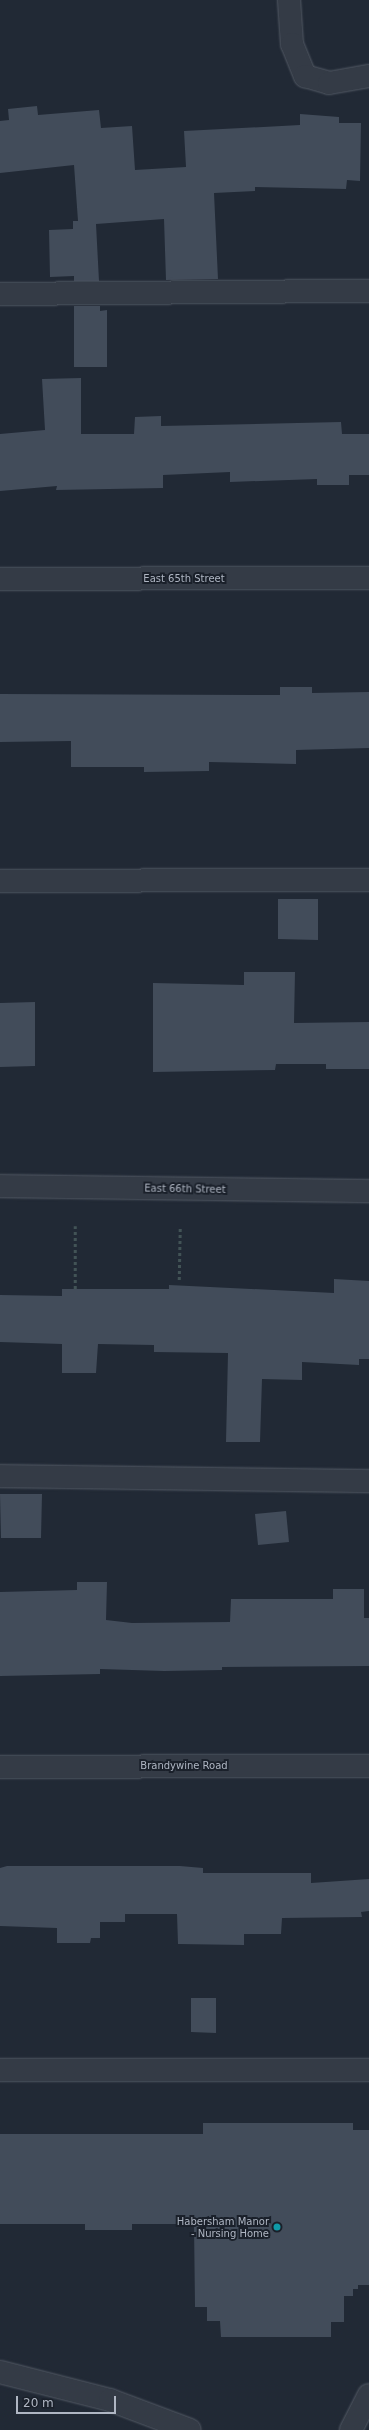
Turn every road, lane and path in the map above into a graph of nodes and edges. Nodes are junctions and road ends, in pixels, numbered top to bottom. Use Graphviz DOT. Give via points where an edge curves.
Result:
graph roads {
  1 [pos="289,0"];
  2 [pos="369,76"];
  3 [pos="369,291"];
  4 [pos="0,294"];
  5 [pos="369,578"];
  6 [pos="0,579"];
  7 [pos="369,880"];
  8 [pos="0,882"];
  9 [pos="0,1186"];
  10 [pos="369,1191"];
  11 [pos="75,1226"];
  12 [pos="180,1226"];
  13 [pos="179,1280"];
  14 [pos="75,1288"];
  15 [pos="0,1476"];
  16 [pos="369,1481"];
  17 [pos="369,1766"];
  18 [pos="0,1767"];
  19 [pos="0,2070"];
  20 [pos="369,2070"];
  21 [pos="0,2372"];
  22 [pos="369,2395"];
  23 [pos="190,2430"];
  24 [pos="351,2430"];
  1 -- 2 [label="street" via="292,44 305,76 329,83"];
  3 -- 4 [label="street"];
  5 -- 6 [label="street, East 65th Street"];
  7 -- 8 [label="street"];
  9 -- 10 [label="street, East 66th Street"];
  11 -- 14 [label="path"];
  12 -- 13 [label="path"];
  15 -- 16 [label="street"];
  17 -- 18 [label="street, Brandywine Road"];
  19 -- 20 [label="street"];
  21 -- 23 [label="street" via="110,2400"];
  22 -- 24 [label="street"];
}
